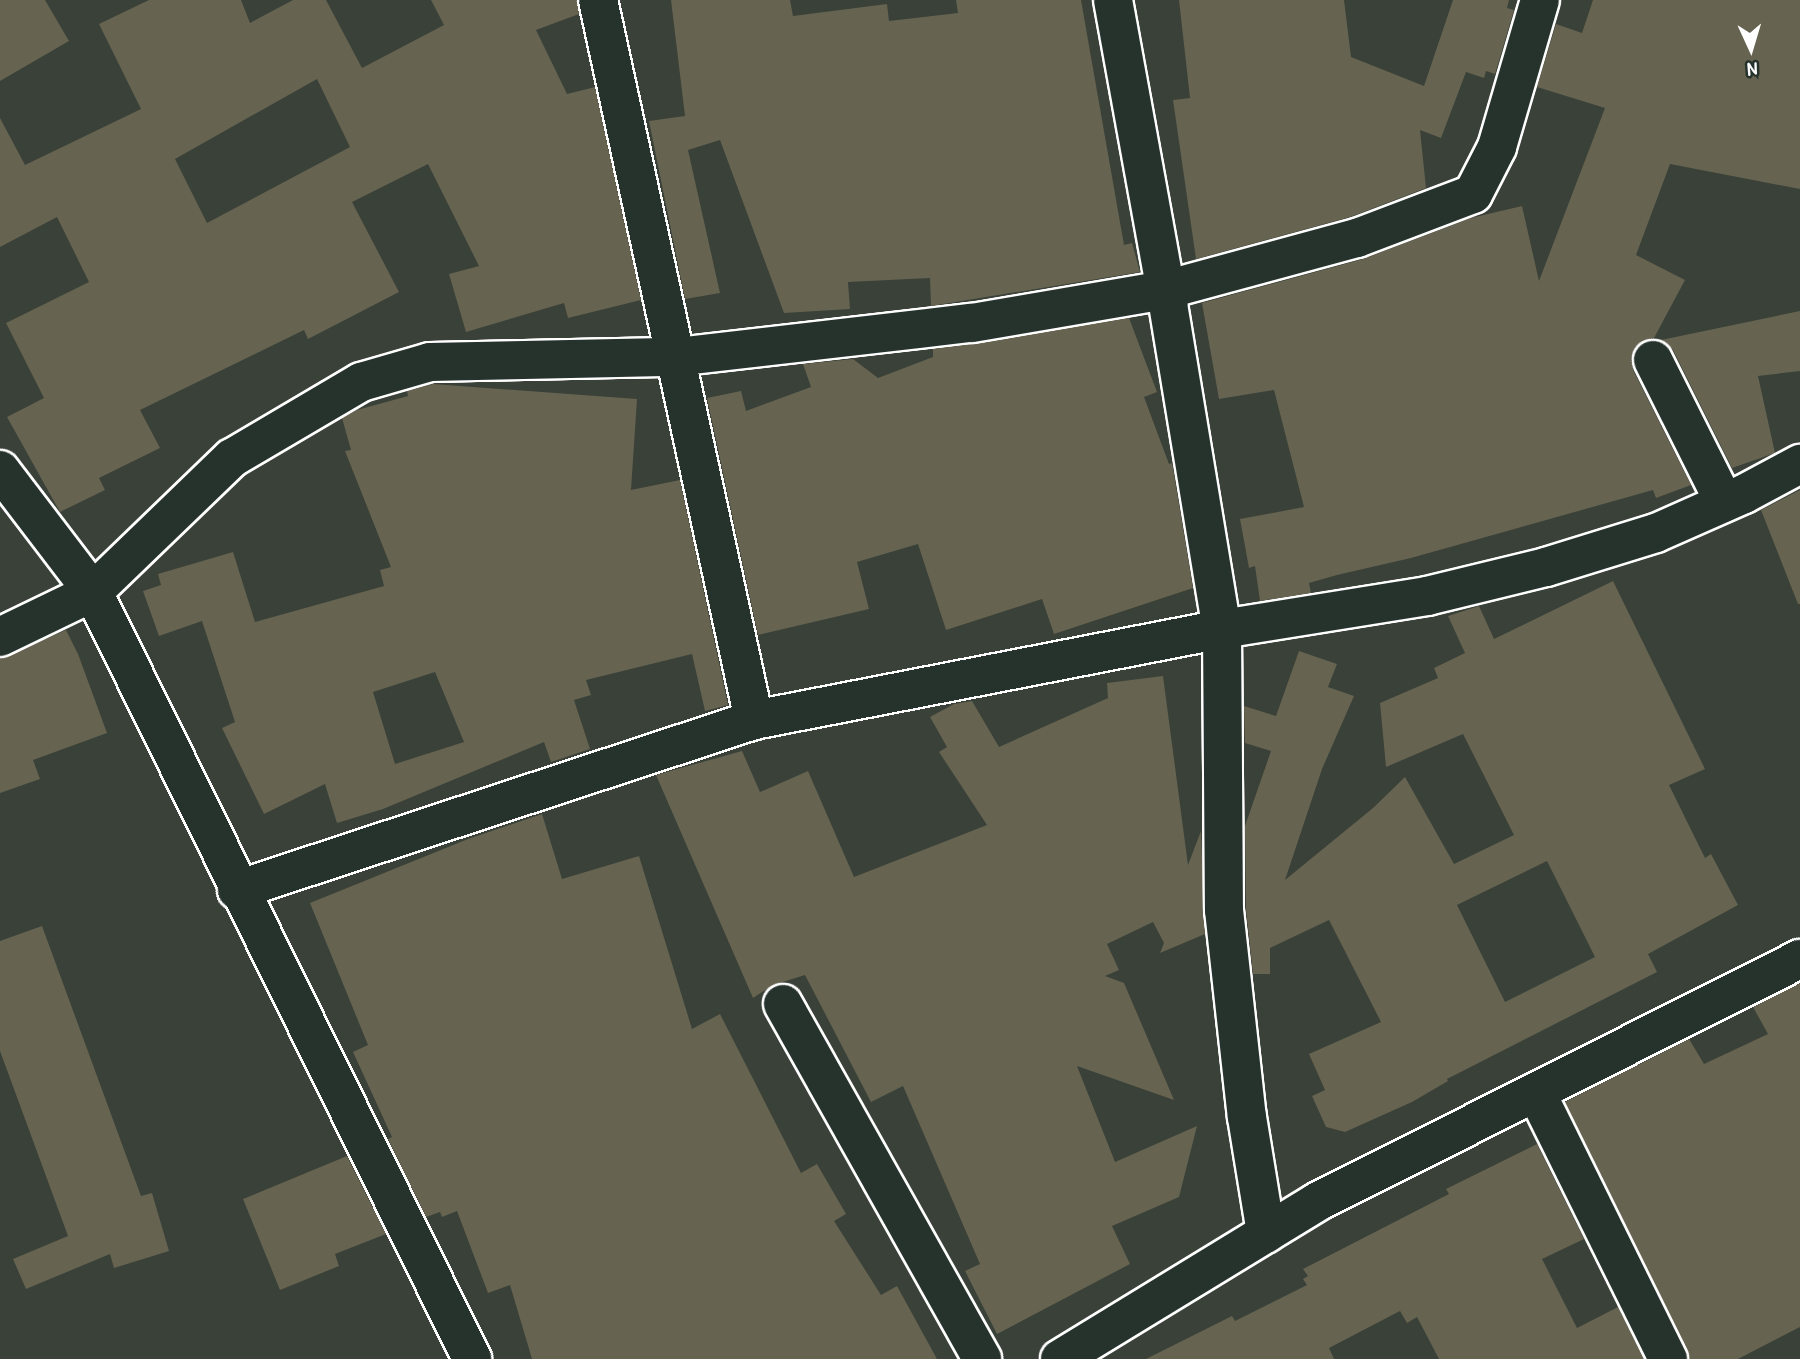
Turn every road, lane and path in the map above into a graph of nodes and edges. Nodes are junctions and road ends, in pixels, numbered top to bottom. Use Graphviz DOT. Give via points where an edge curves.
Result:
graph roads {
  1 [pos="598,0"];
  2 [pos="1113,0"];
  3 [pos="1540,0"];
  4 [pos="1165,290"];
  5 [pos="676,357"];
  6 [pos="1654,360"];
  7 [pos="1800,464"];
  8 [pos="0,470"];
  9 [pos="1724,502"];
  10 [pos="93,593"];
  11 [pos="1222,629"];
  12 [pos="0,636"];
  13 [pos="754,720"];
  14 [pos="237,890"];
  15 [pos="1800,959"];
  16 [pos="783,1004"];
  17 [pos="1536,1092"];
  18 [pos="1266,1233"];
  19 [pos="472,1359"];
  20 [pos="982,1359"];
  21 [pos="1060,1359"];
  22 [pos="1668,1359"];
  1 -- 5 [label="street"];
  2 -- 4 [label="street"];
  3 -- 4 [label="street" via="1497,147 1473,194 1357,238"];
  4 -- 5 [label="street" via="972,323"];
  4 -- 11 [label="street"];
  5 -- 10 [label="street" via="429,362 361,382 232,458"];
  5 -- 13 [label="street"];
  6 -- 9 [label="street"];
  7 -- 9 [label="street"];
  8 -- 10 [label="street"];
  9 -- 11 [label="street" via="1656,533 1546,567 1427,596"];
  10 -- 12 [label="street"];
  10 -- 14 [label="street"];
  11 -- 13 [label="street"];
  11 -- 18 [label="street" via="1224,910 1247,1117"];
  13 -- 14 [label="street"];
  14 -- 19 [label="street"];
  15 -- 17 [label="street"];
  16 -- 20 [label="street"];
  17 -- 18 [label="street" via="1317,1202"];
  17 -- 22 [label="street"];
  18 -- 21 [label="street"];
}
